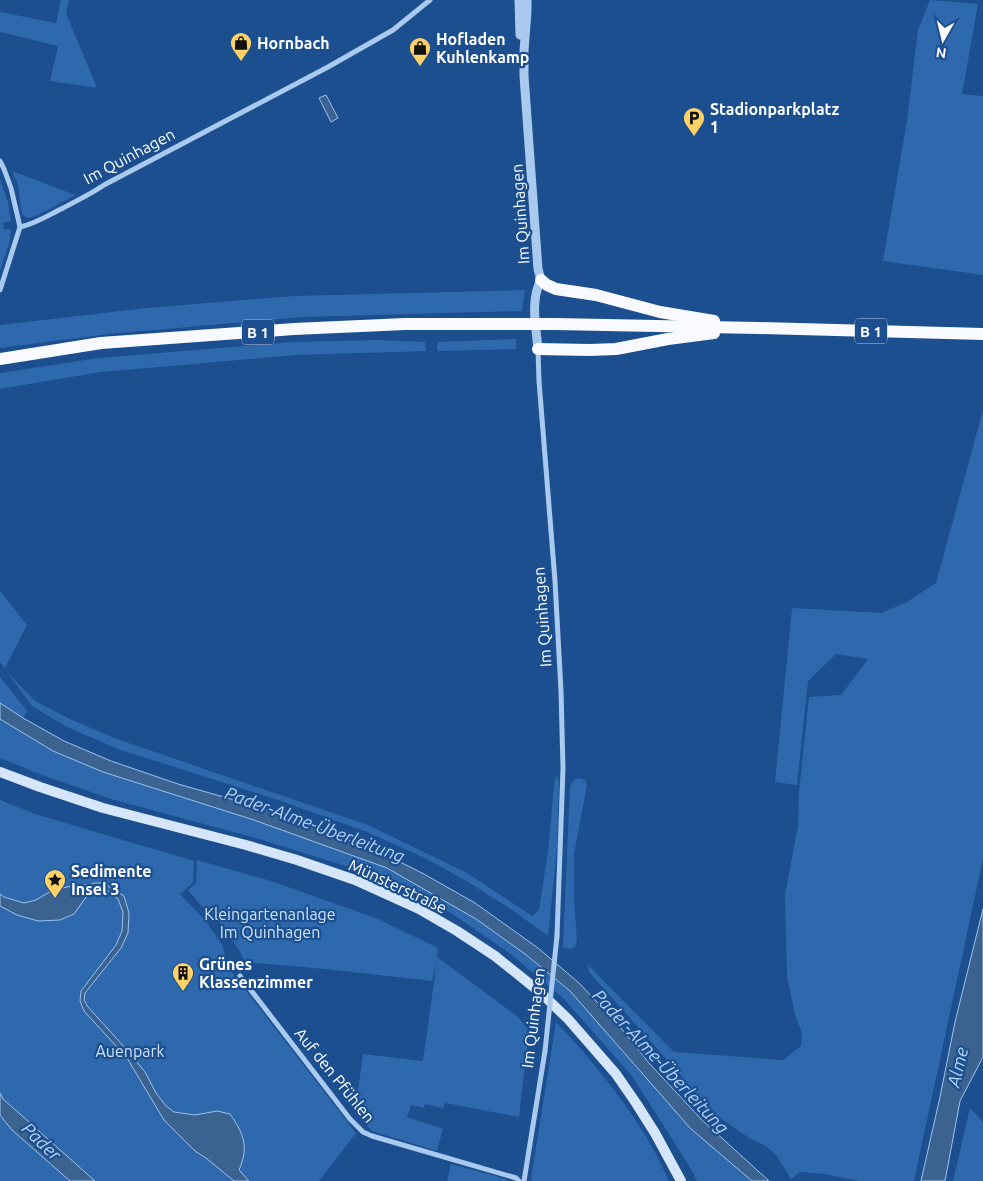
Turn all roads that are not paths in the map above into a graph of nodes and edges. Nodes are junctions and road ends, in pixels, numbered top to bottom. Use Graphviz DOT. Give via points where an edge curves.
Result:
graph roads {
  1 [pos="430,0"];
  2 [pos="519,0"];
  3 [pos="527,0"];
  4 [pos="524,51"];
  5 [pos="0,161"];
  6 [pos="20,227"];
  7 [pos="541,280"];
  8 [pos="0,290"];
  9 [pos="758,328"];
  10 [pos="983,334"];
  11 [pos="538,349"];
  12 [pos="0,359"];
  13 [pos="0,772"];
  14 [pos="240,976"];
  15 [pos="519,1181"];
  16 [pos="524,1181"];
  17 [pos="681,1181"];
  1 -- 6 [label="street, Im Quinhagen" via="393,30 328,68"];
  2 -- 4 [label="street, Im Quinhagen"];
  3 -- 4 [label="street, Im Quinhagen"];
  4 -- 7 [label="street, Im Quinhagen"];
  5 -- 6 [label="street" via="11,188"];
  6 -- 8 [label="street"];
  7 -- 9 [label="highway" via="552,288 596,295 660,312"];
  7 -- 11 [label="street, Im Quinhagen" via="535,311"];
  9 -- 10 [label="highway, B 1"];
  9 -- 11 [label="highway, B 1" via="616,349"];
  9 -- 12 [label="highway, B 1, bridge" via="405,324 101,343"];
  11 -- 16 [label="street, Im Quinhagen, bridge" via="555,581 563,768 557,936 545,1051"];
  13 -- 17 [label="main road, Münsterstraße" via="103,808 246,845 355,880 419,909 457,931 495,956 541,993 568,1020 616,1074 655,1133"];
  14 -- 15 [label="street, Auf den Pfühlen" via="363,1132"];
}
